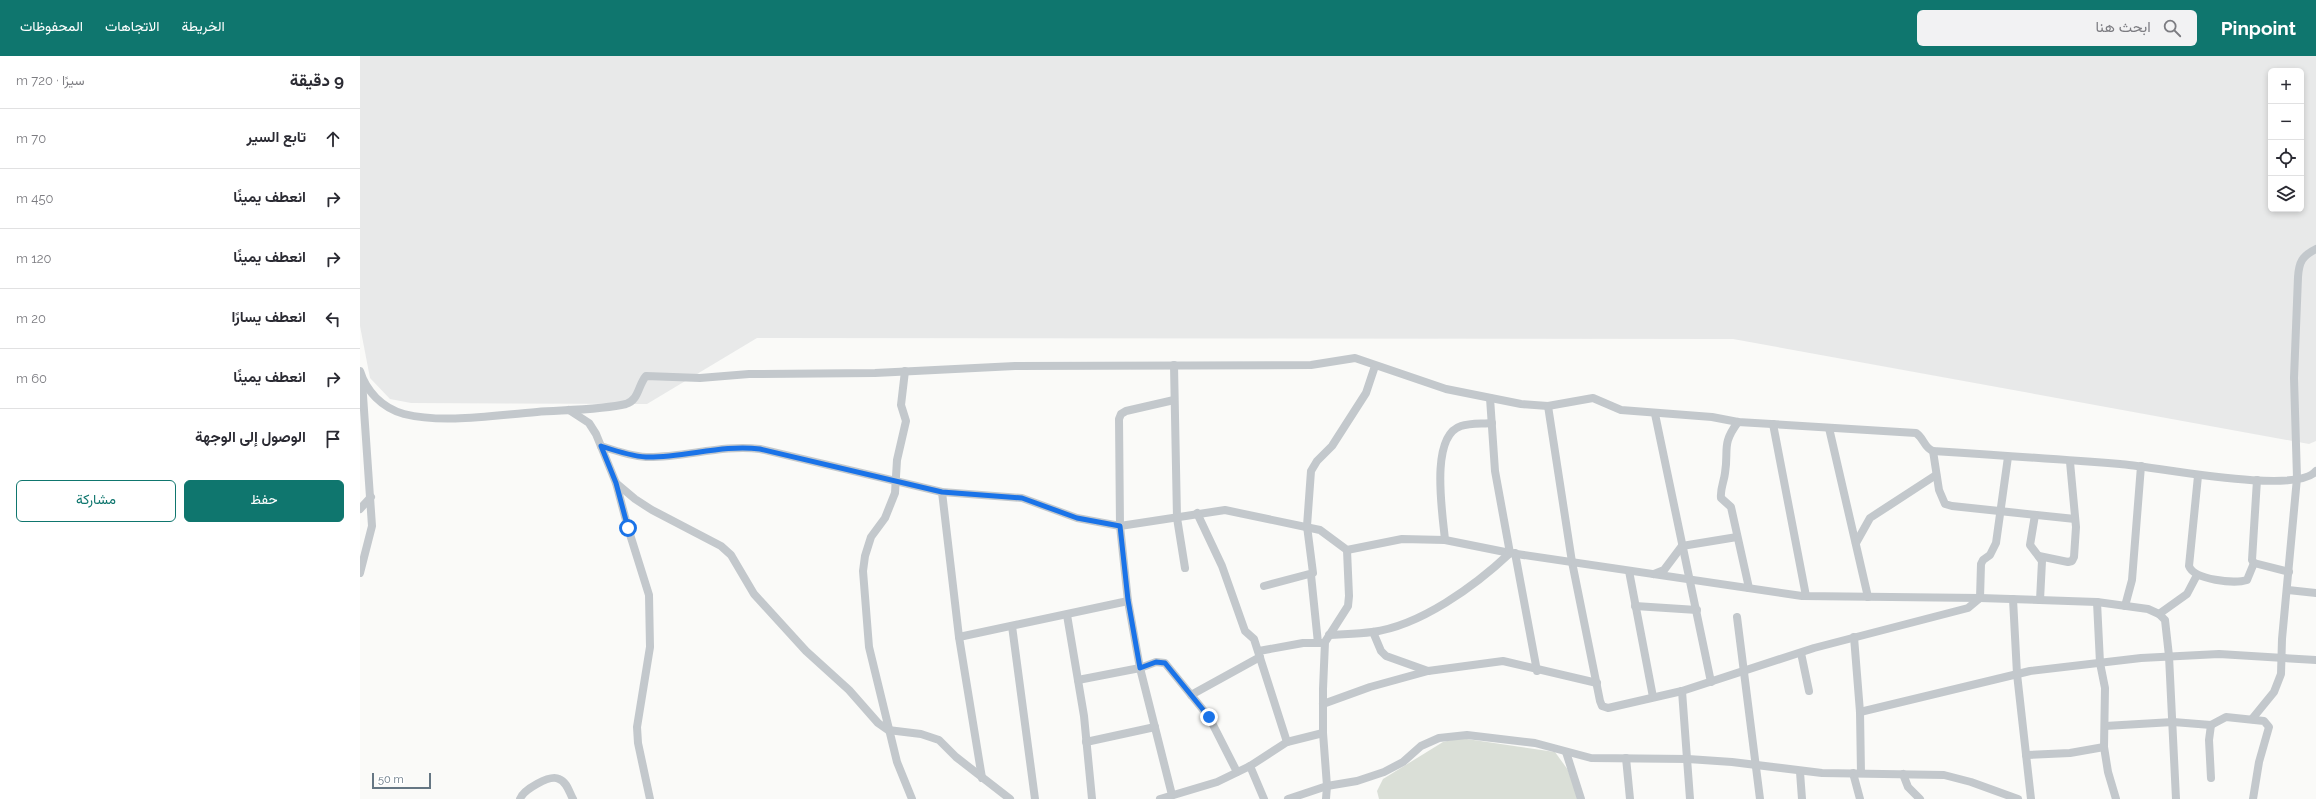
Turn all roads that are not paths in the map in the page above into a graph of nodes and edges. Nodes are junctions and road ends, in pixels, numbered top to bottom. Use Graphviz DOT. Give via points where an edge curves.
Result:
graph roads {
  1 [pos="2316,249"];
  2 [pos="1174,365"];
  3 [pos="1375,366"];
  4 [pos="905,371"];
  5 [pos="360,373"];
  6 [pos="1490,398"];
  7 [pos="1174,400"];
  8 [pos="1548,406"];
  9 [pos="569,410"];
  10 [pos="1655,414"];
  11 [pos="1738,422"];
  12 [pos="1492,423"];
  13 [pos="1773,424"];
  14 [pos="1829,428"];
  15 [pos="601,446"];
  16 [pos="1933,451"];
  17 [pos="2008,457"];
  18 [pos="2070,462"];
  19 [pos="2141,466"];
  20 [pos="2316,471"];
  21 [pos="1936,475"];
  22 [pos="2198,476"];
  23 [pos="2297,478"];
  24 [pos="895,480"];
  25 [pos="2257,480"];
  26 [pos="616,483"];
  27 [pos="942,492"];
  28 [pos="371,497"];
  29 [pos="360,510"];
  30 [pos="2001,511"];
  31 [pos="1197,513"];
  32 [pos="2035,514"];
  33 [pos="1177,518"];
  34 [pos="2075,519"];
  35 [pos="1120,526"];
  36 [pos="1307,526"];
  37 [pos="1737,537"];
  38 [pos="1445,540"];
  39 [pos="1856,543"];
  40 [pos="1682,546"];
  41 [pos="1347,550"];
  42 [pos="1513,553"];
  43 [pos="2039,556"];
  44 [pos="1572,562"];
  45 [pos="2254,563"];
  46 [pos="1186,568"];
  47 [pos="1629,571"];
  48 [pos="2289,572"];
  49 [pos="360,573"];
  50 [pos="1654,574"];
  51 [pos="1311,575"];
  52 [pos="2197,575"];
  53 [pos="1690,580"];
  54 [pos="1264,586"];
  55 [pos="1749,588"];
  56 [pos="2288,590"];
  57 [pos="2316,593"];
  58 [pos="1806,596"];
  59 [pos="1868,597"];
  60 [pos="1980,598"];
  61 [pos="2013,599"];
  62 [pos="1128,600"];
  63 [pos="2040,600"];
  64 [pos="2096,602"];
  65 [pos="1635,606"];
  66 [pos="2125,606"];
  67 [pos="1697,610"];
  68 [pos="2159,614"];
  69 [pos="1067,615"];
  70 [pos="1737,617"];
  71 [pos="1012,626"];
  72 [pos="1373,632"];
  73 [pos="959,636"];
  74 [pos="1854,637"];
  75 [pos="1324,640"];
  76 [pos="1801,653"];
  77 [pos="1259,654"];
  78 [pos="2168,656"];
  79 [pos="2282,658"];
  80 [pos="2316,660"];
  81 [pos="2100,663"];
  82 [pos="1140,668"];
  83 [pos="1537,670"];
  84 [pos="1428,671"];
  85 [pos="1744,672"];
  86 [pos="2017,674"];
  87 [pos="1078,680"];
  88 [pos="1711,682"];
  89 [pos="1597,683"];
  90 [pos="1682,691"];
  91 [pos="1809,691"];
  92 [pos="1191,695"];
  93 [pos="1652,697"];
  94 [pos="1323,704"];
  95 [pos="1860,712"];
  96 [pos="2252,719"];
  97 [pos="2173,722"];
  98 [pos="2211,725"];
  99 [pos="2105,726"];
  100 [pos="1155,727"];
  101 [pos="888,730"];
  102 [pos="1323,733"];
  103 [pos="1086,742"];
  104 [pos="1286,742"];
  105 [pos="2104,747"];
  106 [pos="1566,752"];
  107 [pos="2026,755"];
  108 [pos="1626,758"];
  109 [pos="1688,759"];
  110 [pos="1250,766"];
  111 [pos="1757,766"];
  112 [pos="1237,772"];
  113 [pos="1800,772"];
  114 [pos="1857,773"];
  115 [pos="1903,774"];
  116 [pos="982,778"];
  117 [pos="2211,778"];
  118 [pos="1327,786"];
  119 [pos="1172,795"];
  120 [pos="520,799"];
  121 [pos="573,799"];
  122 [pos="650,799"];
  123 [pos="912,799"];
  124 [pos="1010,799"];
  125 [pos="1035,799"];
  126 [pos="1092,799"];
  127 [pos="1160,799"];
  128 [pos="1264,799"];
  129 [pos="1288,799"];
  130 [pos="1326,799"];
  131 [pos="1581,799"];
  132 [pos="1630,799"];
  133 [pos="1690,799"];
  134 [pos="1760,799"];
  135 [pos="1802,799"];
  136 [pos="1860,799"];
  137 [pos="1920,799"];
  138 [pos="2018,799"];
  139 [pos="2031,799"];
  140 [pos="2116,799"];
  141 [pos="2176,799"];
  142 [pos="2253,799"];
  1 -- 23 [label="street" via="2305,254 2299,262 2294,378"];
  2 -- 3 [label="street" via="1311,365 1355,358"];
  2 -- 4 [label="street" via="1015,366"];
  2 -- 7 [label="street"];
  3 -- 6 [label="street" via="1446,388"];
  3 -- 36 [label="street" via="1366,393 1332,446 1311,471"];
  4 -- 9 [label="street" via="749,374 700,378 646,376 641,381 635,398 626,404"];
  4 -- 24 [label="street" via="901,405 906,421 896,460"];
  5 -- 9 [label="street" via="376,398 403,414 438,418"];
  5 -- 28 [label="street"];
  6 -- 8 [label="street"];
  6 -- 12 [label="street"];
  7 -- 33 [label="street"];
  7 -- 35 [label="street" via="1121,414"];
  8 -- 10 [label="street" via="1593,398 1621,410"];
  8 -- 44 [label="street"];
  9 -- 15 [label="street" via="589,423"];
  10 -- 11 [label="street" via="1712,417"];
  10 -- 40 [label="street"];
  11 -- 13 [label="street"];
  11 -- 37 [label="street" via="1726,442 1725,474 1720,492 1721,498 1731,507"];
  12 -- 38 [label="street" via="1460,426 1452,432 1445,444 1439,476"];
  12 -- 42 [label="street" via="1495,470"];
  13 -- 14 [label="street"];
  13 -- 58 [label="street"];
  14 -- 16 [label="street" via="1916,433"];
  14 -- 39 [label="street"];
  15 -- 24 [label="street" via="646,457 744,447"];
  15 -- 26 [label="street"];
  16 -- 17 [label="street"];
  16 -- 21 [label="street"];
  17 -- 18 [label="street"];
  17 -- 30 [label="street"];
  18 -- 19 [label="street"];
  18 -- 34 [label="street"];
  19 -- 22 [label="street"];
  19 -- 66 [label="street" via="2132,580"];
  20 -- 23 [label="street" via="2314,474"];
  21 -- 30 [label="street" via="1945,504"];
  21 -- 39 [label="street" via="1870,518"];
  22 -- 25 [label="street"];
  22 -- 52 [label="street" via="2189,566"];
  23 -- 25 [label="street"];
  23 -- 48 [label="street"];
  24 -- 27 [label="street"];
  24 -- 101 [label="street" via="895,493 885,518 871,537 865,556 864,571 869,647"];
  25 -- 45 [label="street" via="2251,555"];
  26 -- 101 [label="street" via="652,510 726,551 754,594 806,651"];
  26 -- 122 [label="street" via="649,595 650,647 637,727"];
  27 -- 35 [label="street" via="1022,498 1077,518"];
  27 -- 73 [label="street"];
  28 -- 29 [label="street"];
  28 -- 49 [label="street" via="372,526"];
  30 -- 32 [label="street"];
  30 -- 60 [label="street" via="1995,548 1981,564"];
  31 -- 33 [label="street"];
  31 -- 36 [label="street" via="1225,510"];
  31 -- 77 [label="street" via="1222,566 1245,631 1254,639"];
  32 -- 34 [label="street"];
  32 -- 43 [label="street" via="2030,545"];
  33 -- 35 [label="street"];
  33 -- 46 [label="street"];
  34 -- 43 [label="street" via="2072,561"];
  35 -- 62 [label="street"];
  36 -- 41 [label="street" via="1320,530"];
  36 -- 51 [label="street" via="1314,570"];
  37 -- 40 [label="street"];
  37 -- 55 [label="street"];
  38 -- 41 [label="street" via="1402,539"];
  38 -- 42 [label="street"];
  39 -- 59 [label="street"];
  40 -- 50 [label="street" via="1664,570"];
  40 -- 53 [label="street"];
  41 -- 75 [label="street" via="1350,596 1348,606"];
  42 -- 44 [label="street"];
  42 -- 72 [label="street" via="1473,585 1415,620"];
  42 -- 83 [label="street"];
  43 -- 63 [label="street" via="2042,561"];
  44 -- 47 [label="street"];
  44 -- 89 [label="street"];
  45 -- 48 [label="street"];
  45 -- 52 [label="street" via="2247,580 2242,582"];
  47 -- 50 [label="street"];
  47 -- 65 [label="street"];
  48 -- 56 [label="street"];
  50 -- 53 [label="street"];
  51 -- 54 [label="street"];
  51 -- 75 [label="street"];
  52 -- 68 [label="street" via="2186,594"];
  53 -- 55 [label="street"];
  53 -- 67 [label="street"];
  55 -- 58 [label="street"];
  56 -- 57 [label="street"];
  56 -- 79 [label="street"];
  58 -- 59 [label="street"];
  59 -- 60 [label="street"];
  60 -- 61 [label="street"];
  60 -- 74 [label="street" via="1968,608 1959,611"];
  61 -- 63 [label="street"];
  61 -- 86 [label="street"];
  62 -- 69 [label="street"];
  62 -- 82 [label="street"];
  63 -- 64 [label="street"];
  64 -- 66 [label="street"];
  64 -- 81 [label="street"];
  65 -- 67 [label="street"];
  65 -- 93 [label="street"];
  66 -- 68 [label="street" via="2148,609"];
  67 -- 88 [label="street"];
  68 -- 78 [label="street" via="2164,620"];
  69 -- 71 [label="street"];
  69 -- 87 [label="street"];
  70 -- 85 [label="street"];
  71 -- 73 [label="street"];
  71 -- 125 [label="street"];
  72 -- 75 [label="street"];
  72 -- 84 [label="street" via="1381,651 1386,656"];
  73 -- 116 [label="street"];
  74 -- 76 [label="street"];
  74 -- 95 [label="street"];
  75 -- 77 [label="street"];
  75 -- 94 [label="street"];
  76 -- 85 [label="street"];
  76 -- 91 [label="street"];
  77 -- 92 [label="street"];
  77 -- 104 [label="street"];
  78 -- 79 [label="street" via="2219,654"];
  78 -- 81 [label="street"];
  78 -- 97 [label="street"];
  79 -- 80 [label="street"];
  79 -- 96 [label="street" via="2279,683"];
  81 -- 86 [label="street"];
  81 -- 99 [label="street" via="2105,688"];
  82 -- 87 [label="street"];
  82 -- 92 [label="street" via="1156,662 1165,663"];
  82 -- 100 [label="street"];
  83 -- 84 [label="street" via="1503,662"];
  83 -- 89 [label="street"];
  84 -- 94 [label="street" via="1370,687"];
  85 -- 88 [label="street"];
  85 -- 111 [label="street"];
  86 -- 95 [label="street"];
  86 -- 107 [label="street"];
  87 -- 103 [label="street"];
  88 -- 90 [label="street"];
  89 -- 93 [label="street" via="1602,706 1608,708"];
  90 -- 93 [label="street"];
  90 -- 109 [label="street"];
  92 -- 112 [label="street" via="1209,717"];
  94 -- 102 [label="street"];
  95 -- 114 [label="street"];
  96 -- 98 [label="street" via="2226,717"];
  96 -- 142 [label="street" via="2264,721 2269,727 2259,762"];
  97 -- 98 [label="street"];
  97 -- 99 [label="street"];
  97 -- 141 [label="street"];
  98 -- 117 [label="street"];
  99 -- 105 [label="street"];
  100 -- 103 [label="street"];
  100 -- 119 [label="street"];
  101 -- 116 [label="street" via="921,734 940,740"];
  101 -- 123 [label="street" via="896,762"];
  102 -- 104 [label="street"];
  102 -- 118 [label="street"];
  103 -- 126 [label="street"];
  104 -- 110 [label="street"];
  105 -- 107 [label="street" via="2070,753"];
  105 -- 140 [label="street"];
  106 -- 108 [label="street" via="1591,758"];
  106 -- 118 [label="street" via="1509,739 1467,735 1439,738 1421,746 1403,762 1384,772 1357,781"];
  106 -- 131 [label="street"];
  107 -- 139 [label="street"];
  108 -- 109 [label="street"];
  108 -- 132 [label="street"];
  109 -- 111 [label="street"];
  109 -- 133 [label="street"];
  110 -- 112 [label="street"];
  110 -- 128 [label="street"];
  111 -- 113 [label="street"];
  111 -- 134 [label="street"];
  112 -- 119 [label="street" via="1217,782"];
  113 -- 114 [label="street"];
  113 -- 135 [label="street"];
  114 -- 115 [label="street"];
  114 -- 136 [label="street"];
  115 -- 137 [label="street" via="1908,787"];
  115 -- 138 [label="street" via="1952,776"];
  116 -- 124 [label="street"];
  118 -- 129 [label="street"];
  118 -- 130 [label="street"];
  119 -- 127 [label="street"];
  120 -- 121 [label="street" via="526,789 552,778 559,778 566,784"];
}
